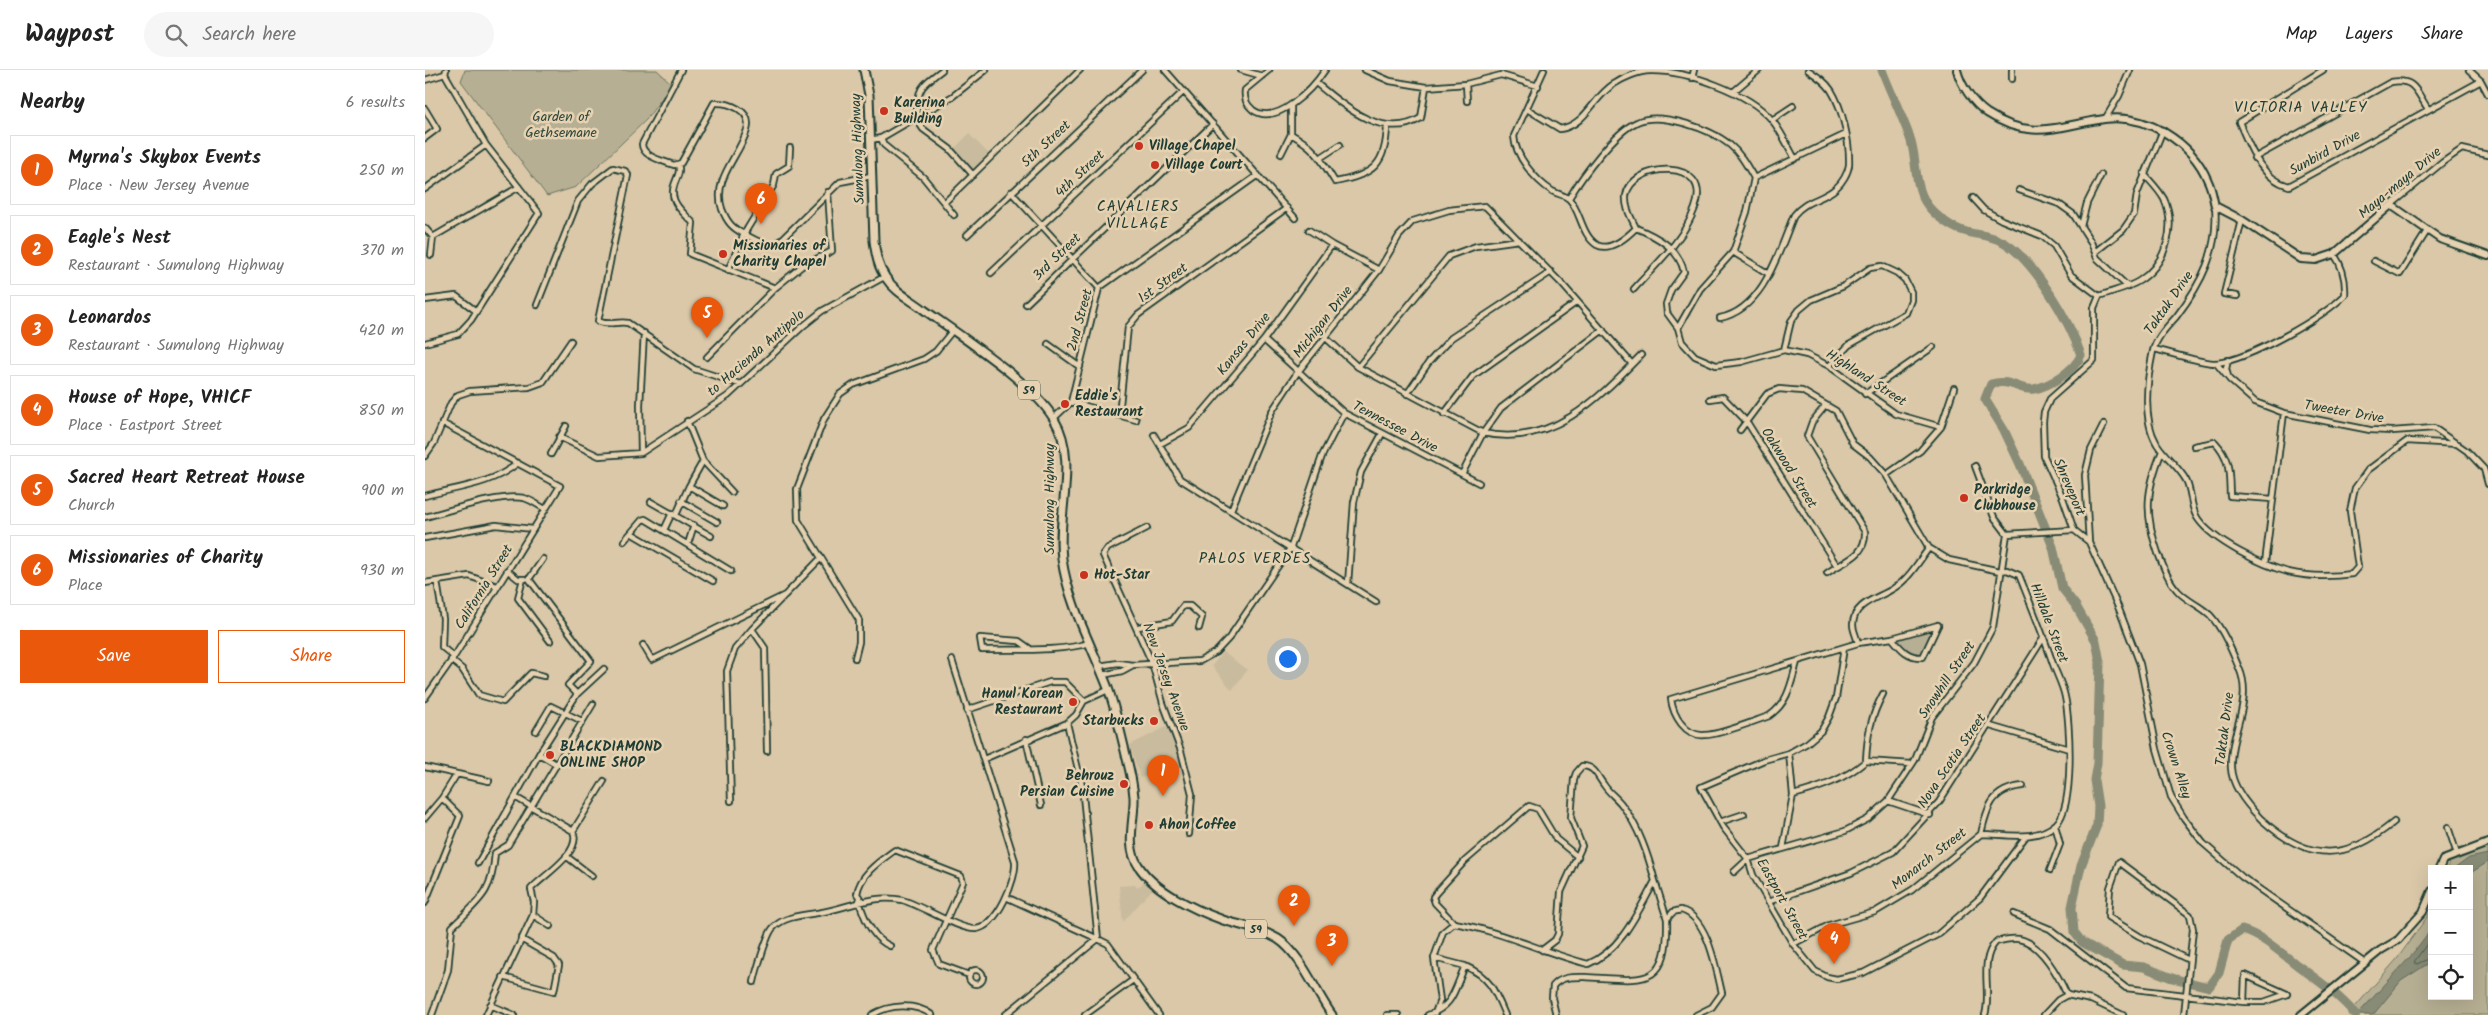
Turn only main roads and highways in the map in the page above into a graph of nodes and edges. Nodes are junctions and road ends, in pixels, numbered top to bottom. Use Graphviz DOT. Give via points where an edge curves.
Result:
graph roads {
  1 [pos="864,70"];
  2 [pos="1332,1015"];
  1 -- 2 [label="main road, Sumulong Highway / 59" via="868,86 876,258 884,276 896,290 953,330 1033,394 1054,418 1064,444 1062,557 1066,578 1109,690 1133,784 1132,845 1138,865 1161,887 1193,906 1281,941 1295,956"];
}
